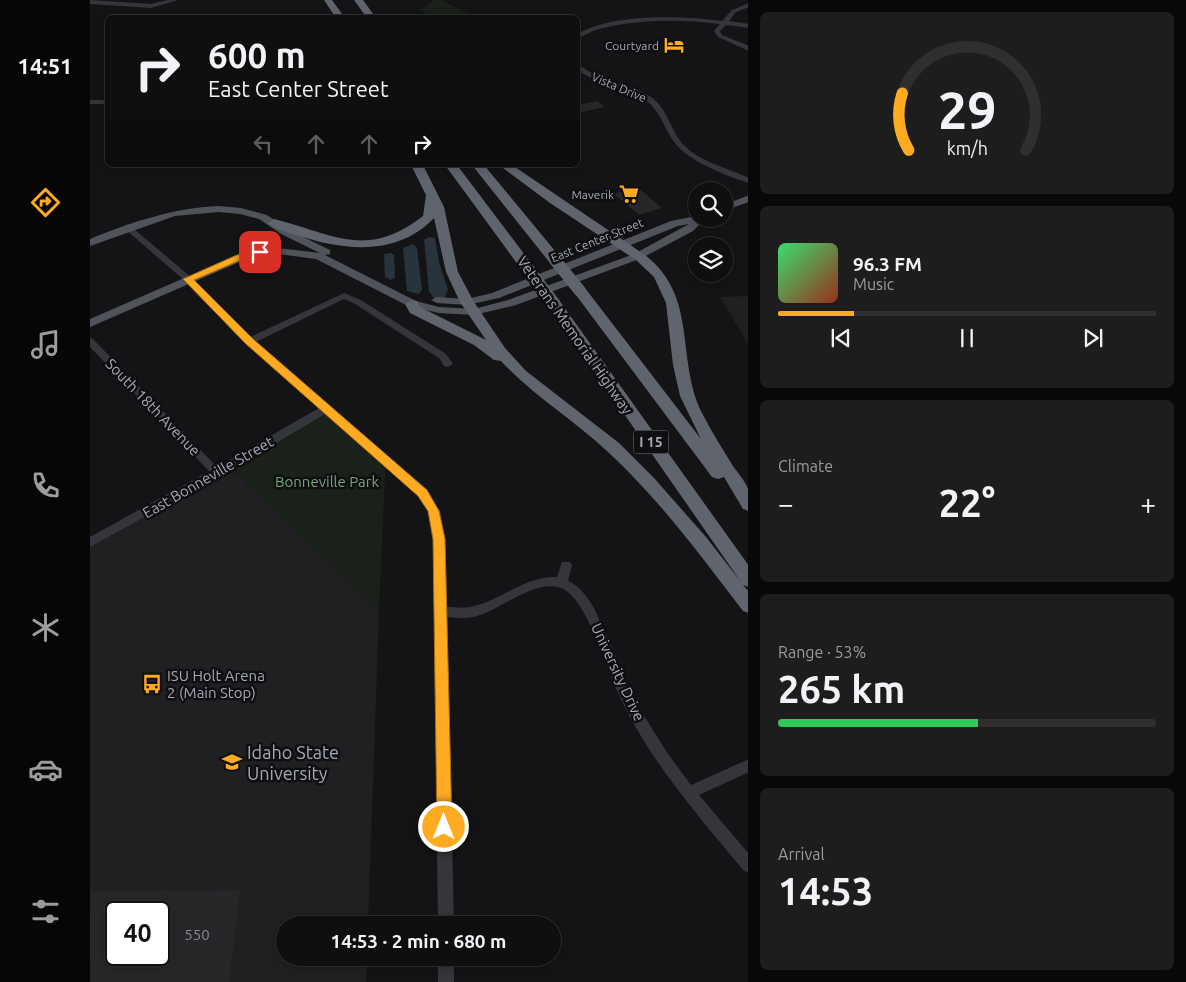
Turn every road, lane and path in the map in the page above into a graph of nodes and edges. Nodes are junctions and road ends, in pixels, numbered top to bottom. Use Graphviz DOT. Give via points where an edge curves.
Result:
graph roads {
  1 [pos="175,0"];
  2 [pos="319,0"];
  3 [pos="328,0"];
  4 [pos="351,0"];
  5 [pos="358,0"];
  6 [pos="90,2"];
  7 [pos="748,5"];
  8 [pos="326,15"];
  9 [pos="339,15"];
  10 [pos="362,15"];
  11 [pos="370,15"];
  12 [pos="724,22"];
  13 [pos="748,26"];
  14 [pos="580,35"];
  15 [pos="748,49"];
  16 [pos="580,68"];
  17 [pos="105,102"];
  18 [pos="91,104"];
  19 [pos="418,167"];
  20 [pos="452,167"];
  21 [pos="480,167"];
  22 [pos="508,167"];
  23 [pos="748,181"];
  24 [pos="431,194"];
  25 [pos="748,198"];
  26 [pos="733,204"];
  27 [pos="688,220"];
  28 [pos="128,227"];
  29 [pos="279,227"];
  30 [pos="691,227"];
  31 [pos="90,243"];
  32 [pos="622,246"];
  33 [pos="260,252"];
  34 [pos="638,256"];
  35 [pos="188,279"];
  36 [pos="412,304"];
  37 [pos="470,306"];
  38 [pos="90,323"];
  39 [pos="90,341"];
  40 [pos="249,342"];
  41 [pos="448,364"];
  42 [pos="521,374"];
  43 [pos="325,408"];
  44 [pos="216,472"];
  45 [pos="748,505"];
  46 [pos="748,516"];
  47 [pos="90,542"];
  48 [pos="566,565"];
  49 [pos="748,580"];
  50 [pos="562,582"];
  51 [pos="748,606"];
  52 [pos="442,612"];
  53 [pos="748,765"];
  54 [pos="688,793"];
  55 [pos="748,866"];
  56 [pos="446,916"];
  57 [pos="446,966"];
  58 [pos="446,982"];
  1 -- 6 [label="street" via="150,6"];
  2 -- 8 [label="highway"];
  3 -- 9 [label="highway"];
  4 -- 10 [label="highway"];
  5 -- 11 [label="highway"];
  7 -- 12 [label="street" via="734,11"];
  12 -- 13 [label="street"];
  12 -- 14 [label="street" via="642,19 592,29"];
  12 -- 15 [label="street" via="717,31 720,36"];
  16 -- 23 [label="street, Vista Drive" via="598,79 649,99 664,113 684,148 701,160"];
  17 -- 18 [label="street"];
  19 -- 24 [label="highway"];
  20 -- 49 [label="highway, Veterans Memorial Highway / I 15, bridge" via="554,303"];
  21 -- 46 [label="highway, Veterans Memorial Highway / I 15, bridge" via="580,291"];
  22 -- 32 [label="highway"];
  24 -- 29 [label="highway" via="429,217 418,228 380,242 328,242"];
  24 -- 37 [label="highway" via="438,207 452,272"];
  25 -- 26 [label="main road"];
  27 -- 32 [label="main road, East Center Street" via="676,222"];
  28 -- 29 [label="main road, East Center Street" via="174,213 204,209 247,212"];
  28 -- 31 [label="main road, East Center Street"];
  28 -- 35 [label="street"];
  29 -- 33 [label="main road" via="270,248"];
  29 -- 37 [label="main road, East Center Street" via="401,290 429,300"];
  30 -- 34 [label="main road, East Center Street"];
  32 -- 34 [label="highway"];
  32 -- 37 [label="main road, East Center Street"];
  33 -- 35 [label="main road, East Center Street"];
  33 -- 36 [label="main road, East Center Street" via="290,250 319,256"];
  34 -- 37 [label="main road, East Center Street" via="512,303"];
  34 -- 45 [label="highway" via="666,284 675,309 678,358 686,394 700,426"];
  35 -- 38 [label="main road, East Center Street"];
  35 -- 40 [label="street"];
  36 -- 37 [label="main road, East Center Street" via="439,310"];
  36 -- 42 [label="highway" via="415,310 479,342"];
  37 -- 42 [label="highway" via="500,351"];
  39 -- 44 [label="street, South 18th Avenue"];
  40 -- 41 [label="street" via="344,296 442,356"];
  40 -- 43 [label="street"];
  42 -- 51 [label="highway" via="613,447 648,482 700,542"];
  43 -- 44 [label="street, East Bonneville Street"];
  43 -- 52 [label="street" via="422,493 434,511 439,539"];
  44 -- 47 [label="street, East Bonneville Street"];
  48 -- 50 [label="street"];
  50 -- 52 [label="street" via="549,581 526,587 474,612"];
  50 -- 54 [label="street, University Drive" via="586,605 623,689 660,757"];
  52 -- 56 [label="street"];
  53 -- 54 [label="street"];
  54 -- 55 [label="street, University Drive"];
  57 -- 58 [label="street"];
}
